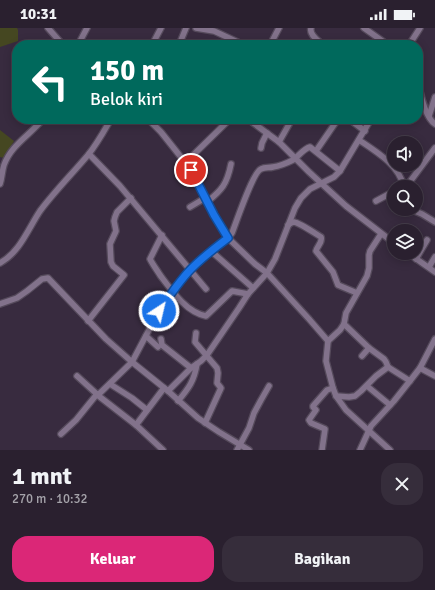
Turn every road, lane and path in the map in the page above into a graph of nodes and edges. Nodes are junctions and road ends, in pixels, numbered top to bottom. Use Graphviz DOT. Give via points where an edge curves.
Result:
graph roads {
  1 [pos="48,28"];
  2 [pos="87,28"];
  3 [pos="161,28"];
  4 [pos="186,28"];
  5 [pos="196,28"];
  6 [pos="279,28"];
  7 [pos="311,28"];
  8 [pos="364,28"];
  9 [pos="420,28"];
  10 [pos="58,40"];
  11 [pos="81,40"];
  12 [pos="155,40"];
  13 [pos="181,40"];
  14 [pos="233,40"];
  15 [pos="273,40"];
  16 [pos="318,40"];
  17 [pos="381,40"];
  18 [pos="412,40"];
  19 [pos="435,96"];
  20 [pos="423,100"];
  21 [pos="428,116"];
  22 [pos="38,124"];
  23 [pos="108,124"];
  24 [pos="153,124"];
  25 [pos="225,124"];
  26 [pos="255,124"];
  27 [pos="289,124"];
  28 [pos="335,124"];
  29 [pos="356,124"];
  30 [pos="368,124"];
  31 [pos="435,124"];
  32 [pos="365,131"];
  33 [pos="267,133"];
  34 [pos="359,140"];
  35 [pos="279,142"];
  36 [pos="261,148"];
  37 [pos="435,148"];
  38 [pos="316,151"];
  39 [pos="89,154"];
  40 [pos="296,158"];
  41 [pos="186,162"];
  42 [pos="231,164"];
  43 [pos="340,171"];
  44 [pos="402,180"];
  45 [pos="410,180"];
  46 [pos="0,184"];
  47 [pos="321,184"];
  48 [pos="387,195"];
  49 [pos="131,198"];
  50 [pos="206,200"];
  51 [pos="376,201"];
  52 [pos="190,207"];
  53 [pos="423,215"];
  54 [pos="435,222"];
  55 [pos="288,225"];
  56 [pos="381,234"];
  57 [pos="162,236"];
  58 [pos="228,238"];
  59 [pos="387,238"];
  60 [pos="427,240"];
  61 [pos="423,247"];
  62 [pos="210,251"];
  63 [pos="435,257"];
  64 [pos="419,260"];
  65 [pos="0,263"];
  66 [pos="429,267"];
  67 [pos="190,270"];
  68 [pos="435,272"];
  69 [pos="267,273"];
  70 [pos="206,288"];
  71 [pos="253,288"];
  72 [pos="172,292"];
  73 [pos="357,293"];
  74 [pos="248,294"];
  75 [pos="0,304"];
  76 [pos="88,321"];
  77 [pos="344,324"];
  78 [pos="196,333"];
  79 [pos="146,336"];
  80 [pos="328,341"];
  81 [pos="434,344"];
  82 [pos="369,348"];
  83 [pos="207,355"];
  84 [pos="362,356"];
  85 [pos="132,362"];
  86 [pos="197,364"];
  87 [pos="388,367"];
  88 [pos="191,368"];
  89 [pos="420,368"];
  90 [pos="78,376"];
  91 [pos="435,376"];
  92 [pos="410,381"];
  93 [pos="110,384"];
  94 [pos="269,386"];
  95 [pos="367,386"];
  96 [pos="333,388"];
  97 [pos="166,390"];
  98 [pos="98,395"];
  99 [pos="336,396"];
  100 [pos="178,401"];
  101 [pos="390,405"];
  102 [pos="147,410"];
  103 [pos="205,423"];
  104 [pos="136,425"];
  105 [pos="368,431"];
  106 [pos="61,434"];
  107 [pos="239,448"];
  108 [pos="163,450"];
  109 [pos="249,450"];
  110 [pos="322,450"];
  111 [pos="360,450"];
  112 [pos="390,450"];
  1 -- 10 [label="street"];
  2 -- 11 [label="street"];
  3 -- 12 [label="street"];
  4 -- 13 [label="street"];
  5 -- 14 [label="street" via="214,31"];
  6 -- 15 [label="street"];
  7 -- 16 [label="street" via="311,33"];
  8 -- 17 [label="street"];
  9 -- 18 [label="street"];
  19 -- 21 [label="street"];
  20 -- 21 [label="street"];
  21 -- 31 [label="street"];
  22 -- 46 [label="street" via="8,155"];
  23 -- 39 [label="street"];
  24 -- 41 [label="street"];
  25 -- 41 [label="street"];
  26 -- 33 [label="street"];
  27 -- 35 [label="street"];
  28 -- 38 [label="street"];
  29 -- 32 [label="street"];
  30 -- 32 [label="street"];
  32 -- 34 [label="street"];
  33 -- 35 [label="street"];
  33 -- 36 [label="street"];
  34 -- 43 [label="street"];
  34 -- 44 [label="street" via="390,163"];
  35 -- 40 [label="street"];
  37 -- 45 [label="street"];
  38 -- 40 [label="street" via="308,147"];
  38 -- 43 [label="street"];
  39 -- 49 [label="street"];
  39 -- 65 [label="street" via="40,211 15,251"];
  40 -- 47 [label="street"];
  40 -- 58 [label="street" via="258,171"];
  41 -- 50 [label="street"];
  42 -- 50 [label="street" via="220,191"];
  43 -- 47 [label="street"];
  47 -- 55 [label="street" via="310,189 301,198"];
  47 -- 56 [label="street"];
  48 -- 51 [label="street"];
  49 -- 57 [label="street"];
  49 -- 76 [label="street" via="117,212 114,221 116,231 110,244 111,262 124,275"];
  50 -- 52 [label="street"];
  50 -- 58 [label="street"];
  53 -- 54 [label="street"];
  55 -- 69 [label="street"];
  55 -- 73 [label="street" via="294,222 321,237 316,251 333,272 338,285"];
  56 -- 59 [label="street"];
  56 -- 73 [label="street" via="370,251 367,276"];
  57 -- 67 [label="street"];
  57 -- 72 [label="street" via="150,259"];
  58 -- 62 [label="street"];
  58 -- 69 [label="street"];
  60 -- 61 [label="street"];
  62 -- 67 [label="street"];
  62 -- 71 [label="street"];
  63 -- 66 [label="street"];
  64 -- 66 [label="street"];
  66 -- 68 [label="street"];
  67 -- 70 [label="street"];
  67 -- 72 [label="street"];
  69 -- 71 [label="street"];
  69 -- 80 [label="street"];
  71 -- 74 [label="street"];
  72 -- 74 [label="street" via="188,307 206,316 232,291"];
  72 -- 79 [label="street"];
  73 -- 77 [label="street" via="346,312"];
  74 -- 83 [label="street"];
  75 -- 76 [label="street" via="17,298 42,279 48,278"];
  76 -- 85 [label="street"];
  77 -- 80 [label="street"];
  77 -- 82 [label="street"];
  78 -- 83 [label="street" via="195,342"];
  79 -- 85 [label="street"];
  79 -- 88 [label="street" via="157,346 161,339 162,345"];
  80 -- 96 [label="street" via="326,361"];
  81 -- 89 [label="street"];
  82 -- 84 [label="street"];
  82 -- 87 [label="street" via="384,359"];
  83 -- 86 [label="street"];
  83 -- 103 [label="street" via="217,368 217,383 221,388"];
  85 -- 93 [label="street"];
  85 -- 97 [label="street"];
  86 -- 88 [label="street"];
  86 -- 100 [label="street" via="191,384"];
  87 -- 92 [label="street"];
  87 -- 95 [label="street"];
  88 -- 97 [label="street"];
  89 -- 91 [label="street"];
  89 -- 92 [label="street"];
  90 -- 98 [label="street"];
  92 -- 101 [label="street"];
  93 -- 98 [label="street"];
  93 -- 102 [label="street"];
  94 -- 107 [label="street"];
  95 -- 99 [label="street" via="349,398"];
  95 -- 101 [label="street"];
  96 -- 99 [label="street"];
  96 -- 110 [label="street" via="327,390 313,406 316,410 309,420 325,429"];
  97 -- 100 [label="street"];
  97 -- 102 [label="street"];
  98 -- 104 [label="street"];
  98 -- 106 [label="street"];
  99 -- 105 [label="street" via="346,410"];
  100 -- 103 [label="street"];
  101 -- 105 [label="street"];
  102 -- 104 [label="street"];
  103 -- 107 [label="street"];
  104 -- 108 [label="street"];
  105 -- 111 [label="street"];
  105 -- 112 [label="street"];
  107 -- 109 [label="street"];
}
